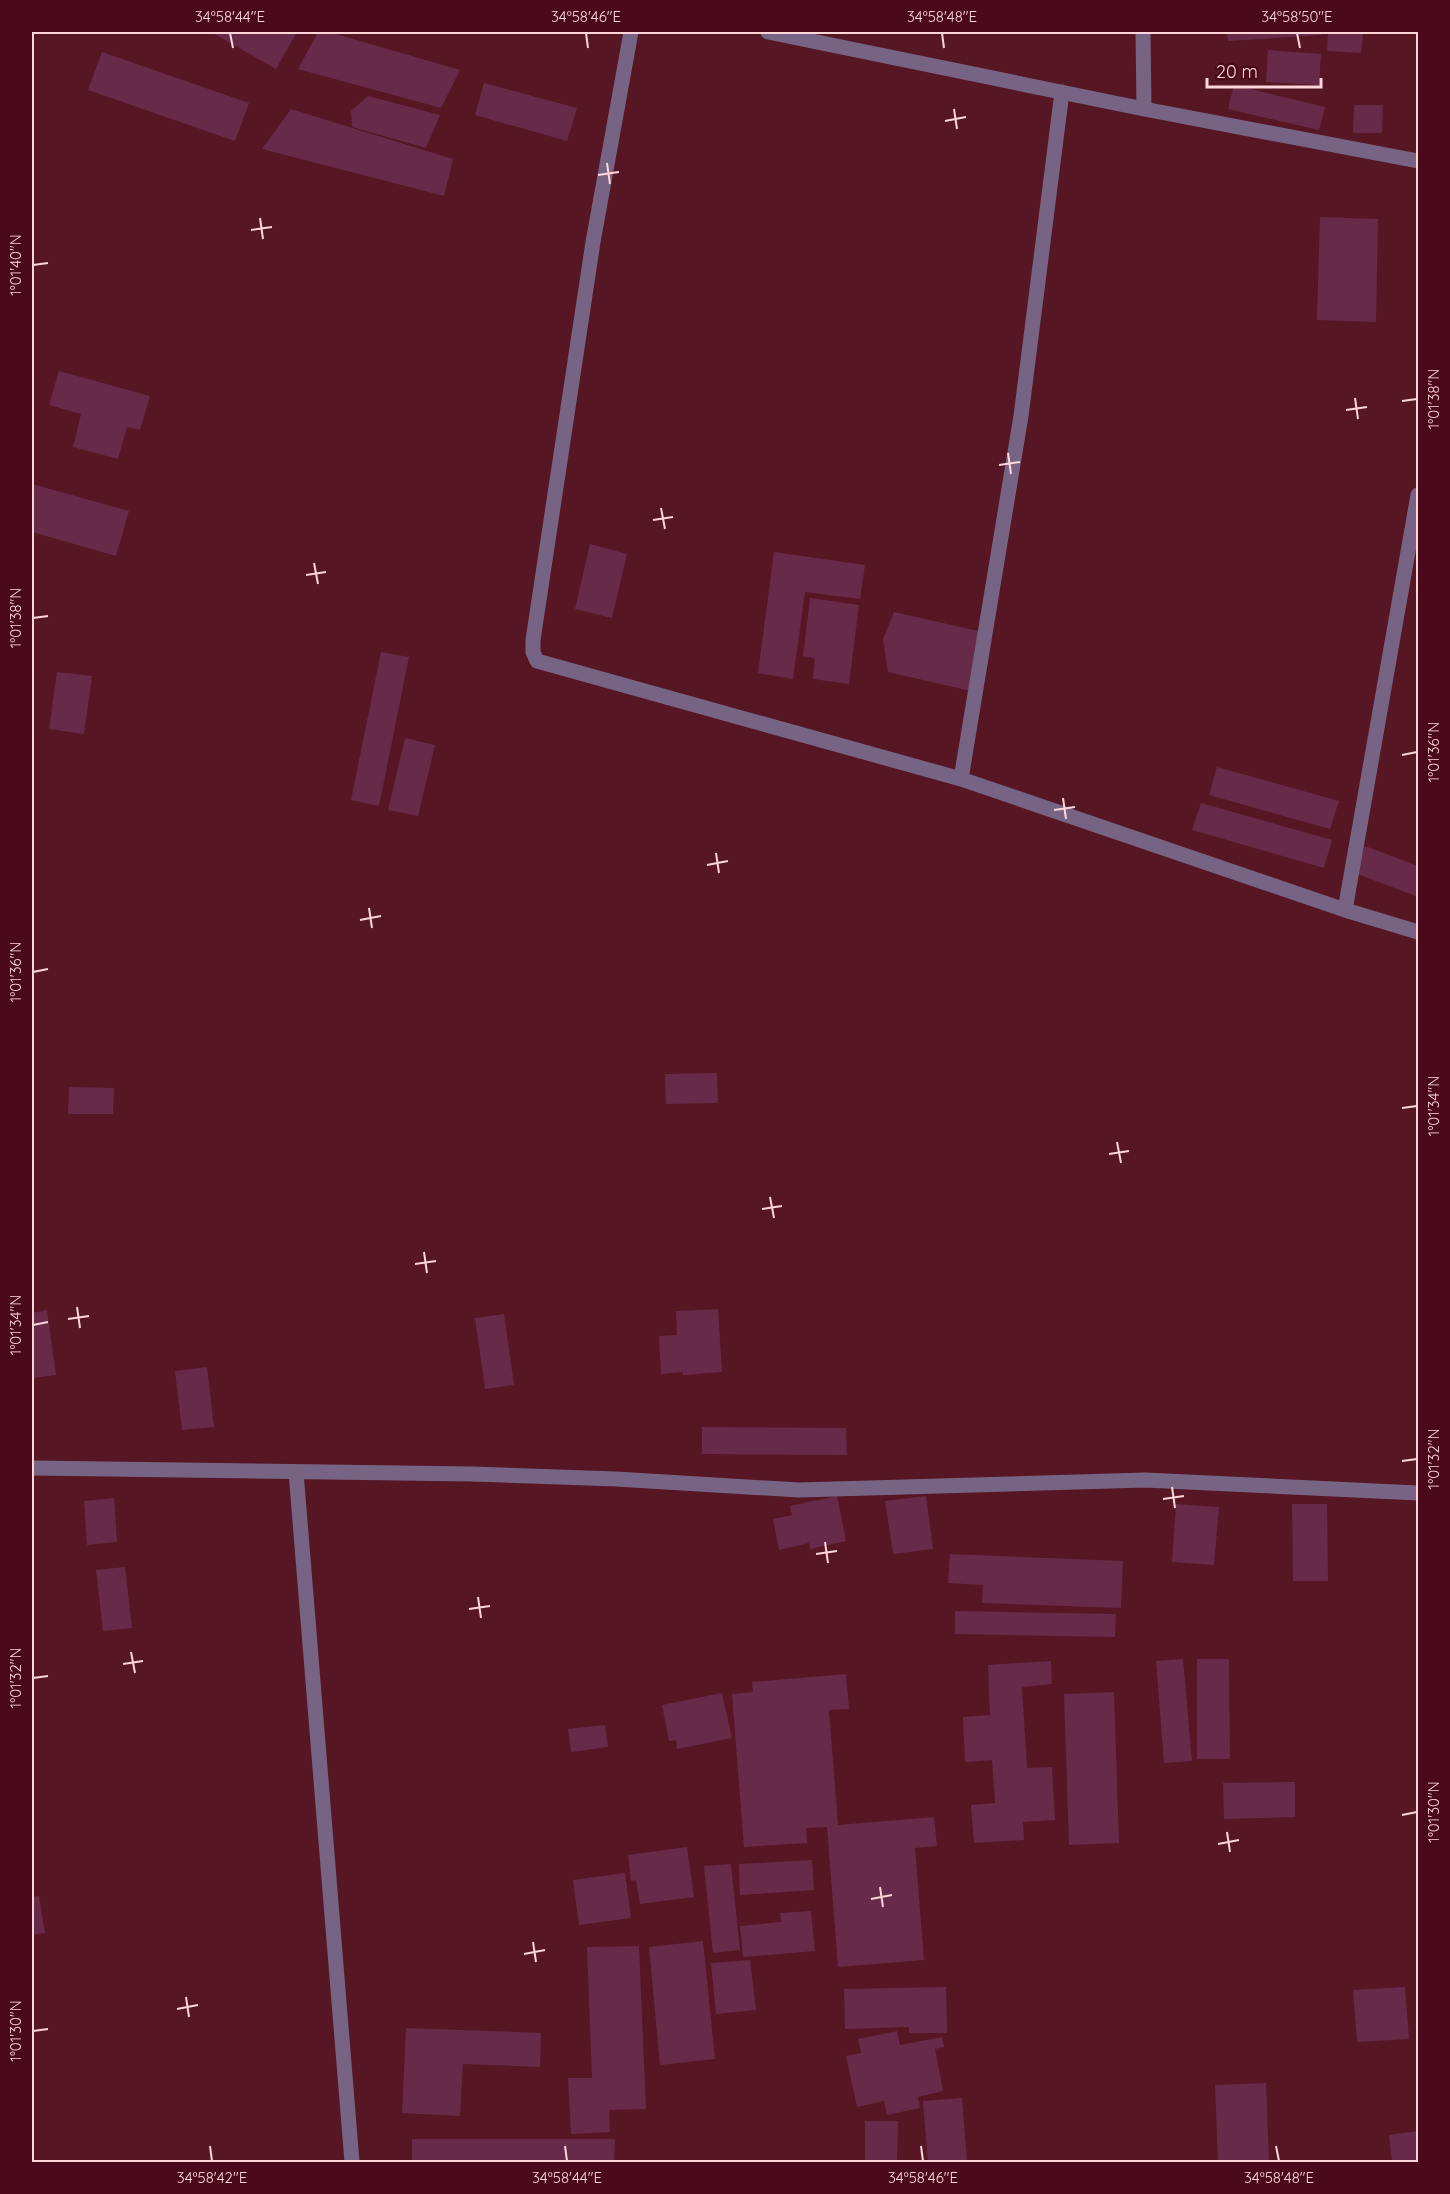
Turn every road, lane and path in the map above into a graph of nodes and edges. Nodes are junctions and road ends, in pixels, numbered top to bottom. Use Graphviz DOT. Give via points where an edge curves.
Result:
graph roads {
  1 [pos="631,32"];
  2 [pos="768,32"];
  3 [pos="1143,32"];
  4 [pos="1062,92"];
  5 [pos="1144,109"];
  6 [pos="1419,161"];
  7 [pos="1419,495"];
  8 [pos="961,779"];
  9 [pos="1345,910"];
  10 [pos="1419,932"];
  11 [pos="32,1468"];
  12 [pos="296,1472"];
  13 [pos="1419,1493"];
  14 [pos="352,2163"];
  1 -- 8 [label="street" via="593,242 533,652 537,661 544,664"];
  2 -- 4 [label="street"];
  3 -- 5 [label="street"];
  4 -- 5 [label="street"];
  4 -- 8 [label="street" via="1021,416"];
  5 -- 6 [label="street"];
  7 -- 9 [label="street"];
  8 -- 9 [label="street"];
  9 -- 10 [label="street"];
  11 -- 12 [label="street"];
  12 -- 13 [label="street" via="616,1479 799,1490 1145,1480"];
  12 -- 14 [label="street"];
}
